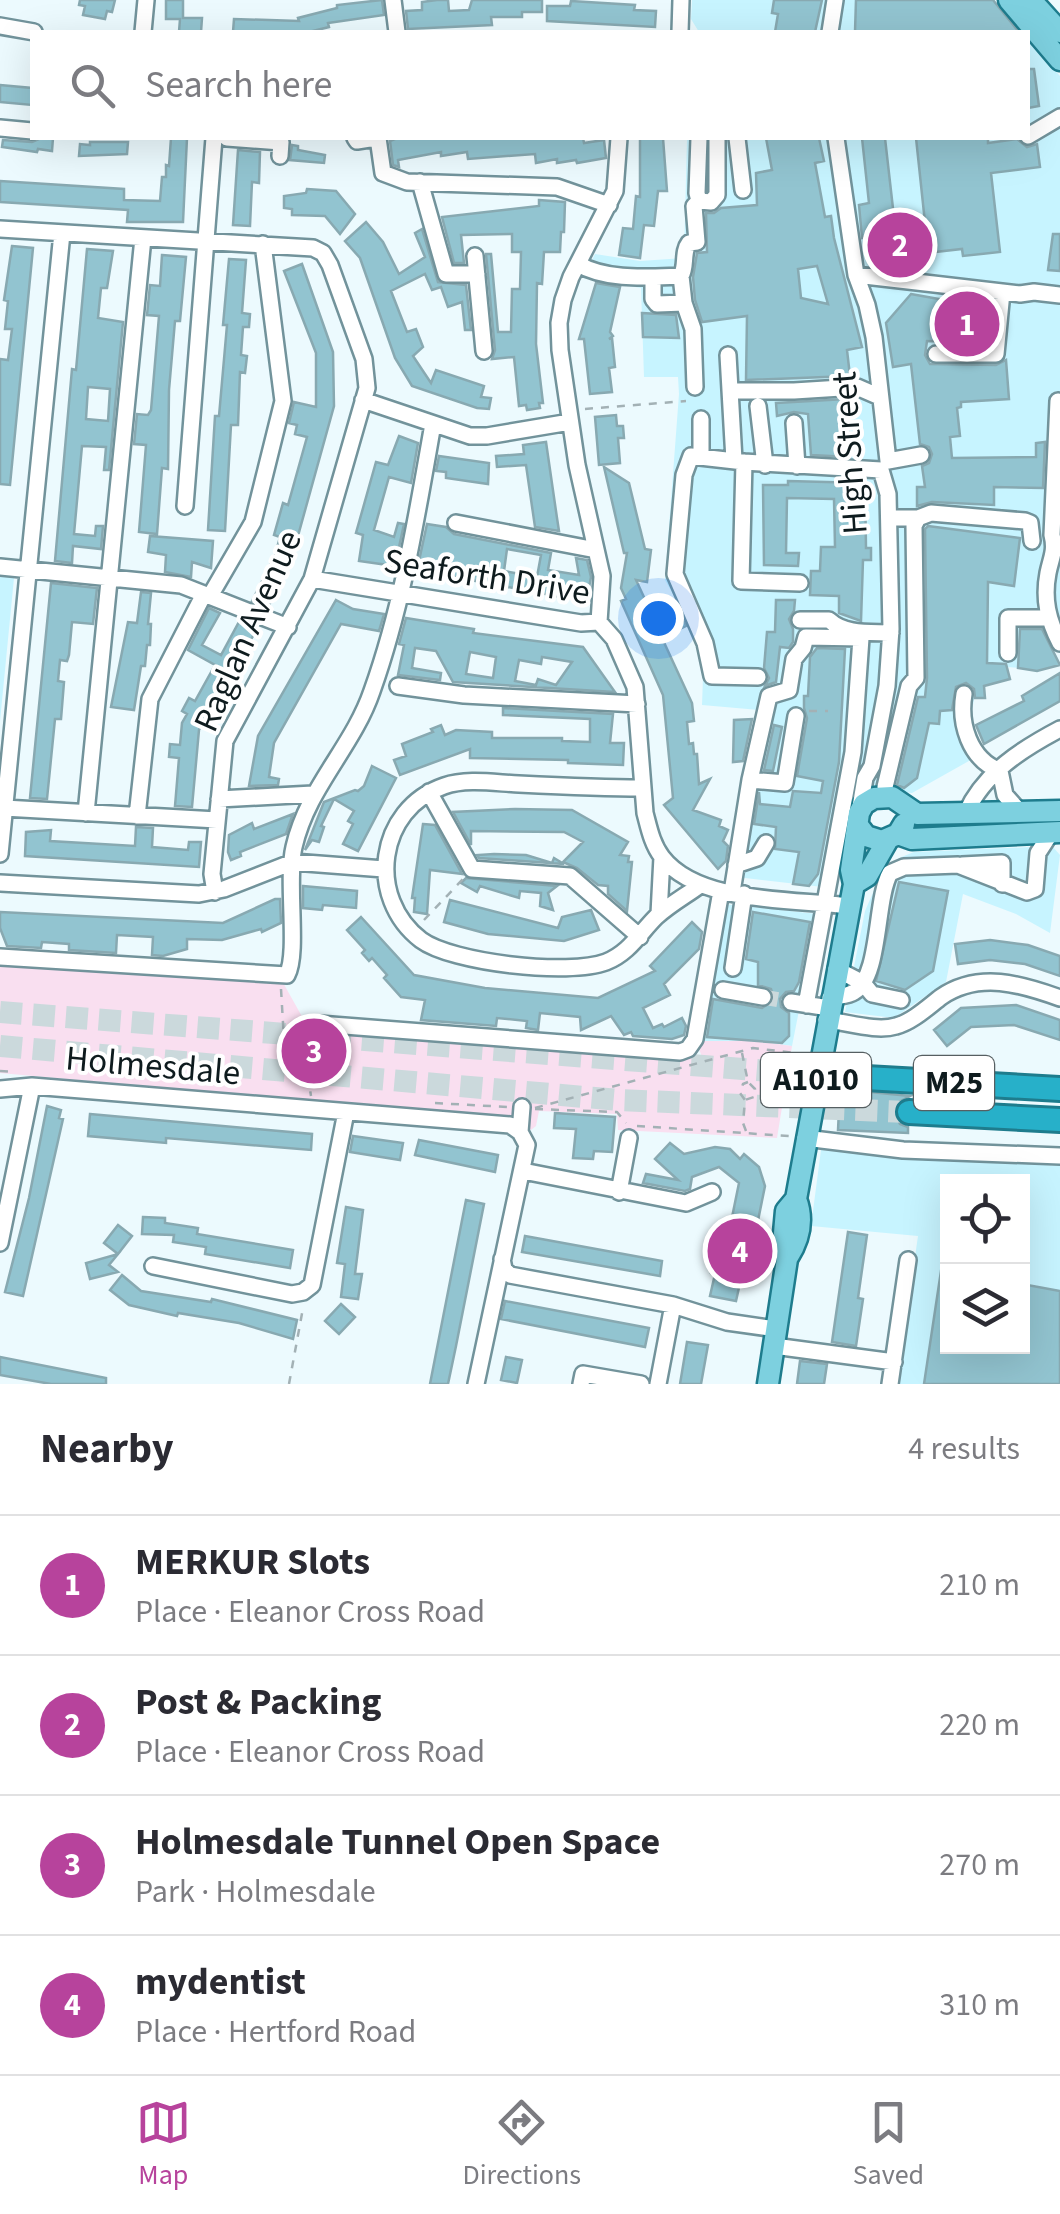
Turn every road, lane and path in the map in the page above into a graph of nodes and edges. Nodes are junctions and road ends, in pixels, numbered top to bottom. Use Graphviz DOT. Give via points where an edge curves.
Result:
graph roads {
  1 [pos="146,0"];
  2 [pos="393,0"];
  3 [pos="680,0"];
  4 [pos="834,0"];
  5 [pos="1008,0"];
  6 [pos="1031,0"];
  7 [pos="0,26"];
  8 [pos="143,30"];
  9 [pos="397,30"];
  10 [pos="680,30"];
  11 [pos="830,30"];
  12 [pos="30,31"];
  13 [pos="1060,32"];
  14 [pos="1060,60"];
  15 [pos="1060,117"];
  16 [pos="0,128"];
  17 [pos="30,131"];
  18 [pos="1030,134"];
  19 [pos="214,140"];
  20 [pos="254,140"];
  21 [pos="377,140"];
  22 [pos="619,140"];
  23 [pos="699,140"];
  24 [pos="717,140"];
  25 [pos="737,140"];
  26 [pos="836,140"];
  27 [pos="280,156"];
  28 [pos="413,182"];
  29 [pos="743,190"];
  30 [pos="699,201"];
  31 [pos="609,205"];
  32 [pos="0,229"];
  33 [pos="62,232"];
  34 [pos="143,238"];
  35 [pos="207,241"];
  36 [pos="264,244"];
  37 [pos="475,256"];
  38 [pos="578,264"];
  39 [pos="477,274"];
  40 [pos="856,275"];
  41 [pos="681,276"];
  42 [pos="653,277"];
  43 [pos="998,292"];
  44 [pos="1060,295"];
  45 [pos="684,303"];
  46 [pos="484,351"];
  47 [pos="728,354"];
  48 [pos="936,354"];
  49 [pos="730,391"];
  50 [pos="695,393"];
  51 [pos="880,397"];
  52 [pos="363,400"];
  53 [pos="1058,401"];
  54 [pos="758,406"];
  55 [pos="569,416"];
  56 [pos="700,419"];
  57 [pos="794,423"];
  58 [pos="433,424"];
  59 [pos="921,454"];
  60 [pos="701,456"];
  61 [pos="739,461"];
  62 [pos="885,465"];
  63 [pos="764,466"];
  64 [pos="797,466"];
  65 [pos="185,506"];
  66 [pos="889,518"];
  67 [pos="918,518"];
  68 [pos="456,522"];
  69 [pos="1032,542"];
  70 [pos="596,550"];
  71 [pos="1058,550"];
  72 [pos="0,567"];
  73 [pos="28,570"];
  74 [pos="109,578"];
  75 [pos="312,579"];
  76 [pos="800,583"];
  77 [pos="401,594"];
  78 [pos="207,595"];
  79 [pos="800,620"];
  80 [pos="599,622"];
  81 [pos="1053,622"];
  82 [pos="288,627"];
  83 [pos="891,633"];
  84 [pos="1060,642"];
  85 [pos="1008,653"];
  86 [pos="860,656"];
  87 [pos="890,657"];
  88 [pos="758,676"];
  89 [pos="398,686"];
  90 [pos="887,686"];
  91 [pos="909,686"];
  92 [pos="964,694"];
  93 [pos="637,704"];
  94 [pos="828,711"];
  95 [pos="801,713"];
  96 [pos="1060,729"];
  97 [pos="872,766"];
  98 [pos="1000,771"];
  99 [pos="750,780"];
  100 [pos="3,786"];
  101 [pos="641,788"];
  102 [pos="429,792"];
  103 [pos="313,794"];
  104 [pos="892,797"];
  105 [pos="220,799"];
  106 [pos="4,808"];
  107 [pos="1060,811"];
  108 [pos="86,813"];
  109 [pos="966,813"];
  110 [pos="1021,813"];
  111 [pos="136,816"];
  112 [pos="217,820"];
  113 [pos="859,820"];
  114 [pos="1055,833"];
  115 [pos="1024,834"];
  116 [pos="892,837"];
  117 [pos="766,844"];
  118 [pos="1038,853"];
  119 [pos="0,854"];
  120 [pos="662,857"];
  121 [pos="292,862"];
  122 [pos="736,865"];
  123 [pos="384,869"];
  124 [pos="472,869"];
  125 [pos="0,883"];
  126 [pos="854,884"];
  127 [pos="699,886"];
  128 [pos="215,892"];
  129 [pos="732,892"];
  130 [pos="838,904"];
  131 [pos="659,914"];
  132 [pos="413,933"];
  133 [pos="640,936"];
  134 [pos="0,957"];
  135 [pos="732,968"];
  136 [pos="836,969"];
  137 [pos="280,981"];
  138 [pos="862,984"];
  139 [pos="723,990"];
  140 [pos="763,997"];
  141 [pos="1060,998"];
  142 [pos="901,1000"];
  143 [pos="828,1008"];
  144 [pos="319,1024"];
  145 [pos="741,1051"];
  146 [pos="820,1059"];
  147 [pos="0,1071"];
  148 [pos="20,1072"];
  149 [pos="848,1077"];
  150 [pos="748,1082"];
  151 [pos="32,1086"];
  152 [pos="0,1089"];
  153 [pos="1060,1089"];
  154 [pos="311,1097"];
  155 [pos="746,1100"];
  156 [pos="426,1103"];
  157 [pos="522,1108"];
  158 [pos="346,1112"];
  159 [pos="909,1112"];
  160 [pos="1060,1120"];
  161 [pos="520,1132"];
  162 [pos="746,1132"];
  163 [pos="630,1138"];
  164 [pos="805,1138"];
  165 [pos="1060,1156"];
  166 [pos="523,1172"];
  167 [pos="620,1192"];
  168 [pos="712,1192"];
  169 [pos="0,1243"];
  170 [pos="502,1259"];
  171 [pos="908,1260"];
  172 [pos="153,1266"];
  173 [pos="302,1292"];
  174 [pos="673,1305"];
  175 [pos="775,1337"];
  176 [pos="894,1362"];
  177 [pos="289,1384"];
  178 [pos="476,1384"];
  179 [pos="581,1384"];
  180 [pos="641,1384"];
  181 [pos="658,1384"];
  182 [pos="768,1384"];
  183 [pos="890,1384"];
  1 -- 8 [label="street"];
  2 -- 9 [label="street"];
  3 -- 10 [label="street"];
  4 -- 11 [label="street"];
  5 -- 14 [label="main road"];
  6 -- 13 [label="main road"];
  7 -- 12 [label="street"];
  15 -- 18 [label="street"];
  16 -- 17 [label="street"];
  19 -- 35 [label="street"];
  20 -- 27 [label="street" via="281,142"];
  21 -- 28 [label="street" via="383,173"];
  22 -- 31 [label="street"];
  23 -- 30 [label="street"];
  24 -- 30 [label="street" via="717,195 712,202"];
  25 -- 29 [label="street"];
  26 -- 40 [label="street, High Street"];
  28 -- 31 [label="street" via="557,187"];
  28 -- 39 [label="street" via="446,274"];
  30 -- 41 [label="street" via="697,242 686,248"];
  31 -- 38 [label="street"];
  32 -- 33 [label="street, Raglan Avenue"];
  33 -- 34 [label="street, Raglan Avenue"];
  33 -- 73 [label="street"];
  34 -- 35 [label="street, Raglan Avenue"];
  34 -- 74 [label="street"];
  35 -- 36 [label="street, Raglan Avenue"];
  35 -- 65 [label="street"];
  36 -- 52 [label="street, Raglan Avenue" via="310,247 328,260 364,359"];
  36 -- 78 [label="street" via="283,400 253,522"];
  37 -- 39 [label="street"];
  38 -- 42 [label="street"];
  38 -- 55 [label="street" via="559,323"];
  39 -- 46 [label="street"];
  40 -- 43 [label="street"];
  40 -- 51 [label="street, High Street" via="868,305"];
  41 -- 42 [label="street"];
  41 -- 45 [label="street"];
  42 -- 45 [label="street" via="657,304"];
  43 -- 44 [label="street"];
  43 -- 48 [label="street" via="996,354"];
  45 -- 50 [label="street" via="693,329"];
  47 -- 49 [label="street"];
  49 -- 51 [label="street" via="857,387"];
  49 -- 61 [label="street"];
  50 -- 55 [label="path"];
  51 -- 62 [label="street, High Street"];
  52 -- 58 [label="street"];
  52 -- 75 [label="street, Raglan Avenue"];
  53 -- 71 [label="street" via="1052,535"];
  54 -- 63 [label="street"];
  55 -- 58 [label="street" via="480,437"];
  55 -- 70 [label="street"];
  56 -- 60 [label="street"];
  57 -- 64 [label="street"];
  58 -- 77 [label="street"];
  59 -- 62 [label="street"];
  60 -- 61 [label="street"];
  60 -- 88 [label="street" via="692,456 684,475 674,574 712,676"];
  61 -- 63 [label="street"];
  61 -- 76 [label="street" via="741,581"];
  62 -- 64 [label="street"];
  62 -- 66 [label="street, High Street"];
  63 -- 64 [label="street"];
  66 -- 67 [label="street"];
  66 -- 83 [label="street, High Street"];
  67 -- 69 [label="street" via="930,513 1025,521"];
  67 -- 91 [label="street" via="916,678"];
  68 -- 70 [label="street"];
  70 -- 80 [label="street"];
  71 -- 81 [label="street" via="1048,574 1046,606"];
  72 -- 73 [label="street"];
  73 -- 74 [label="street"];
  73 -- 100 [label="street"];
  74 -- 78 [label="street"];
  74 -- 108 [label="street"];
  75 -- 77 [label="street, Seaforth Drive"];
  75 -- 82 [label="street, Raglan Avenue"];
  77 -- 80 [label="street, Seaforth Drive"];
  77 -- 103 [label="street" via="360,720"];
  78 -- 82 [label="street"];
  78 -- 111 [label="street" via="150,699"];
  79 -- 83 [label="street"];
  80 -- 93 [label="street, Seaforth Drive" via="633,681"];
  81 -- 84 [label="street"];
  81 -- 85 [label="street" via="1008,618"];
  82 -- 105 [label="street, Raglan Avenue" via="228,732"];
  83 -- 87 [label="street, High Street"];
  86 -- 87 [label="street"];
  86 -- 99 [label="street" via="861,638 806,637 794,658 790,690 769,696"];
  86 -- 130 [label="street"];
  87 -- 90 [label="street, High Street"];
  89 -- 93 [label="street" via="464,696"];
  90 -- 91 [label="street"];
  90 -- 97 [label="street, High Street"];
  91 -- 104 [label="street"];
  92 -- 98 [label="street" via="966,736 984,764"];
  93 -- 101 [label="street, Seaforth Drive"];
  94 -- 95 [label="path"];
  95 -- 99 [label="street" via="785,783"];
  96 -- 98 [label="street" via="1024,748"];
  97 -- 104 [label="street"];
  97 -- 113 [label="street, High Street"];
  98 -- 109 [label="street" via="987,779"];
  98 -- 110 [label="street" via="1005,795"];
  99 -- 122 [label="street"];
  100 -- 106 [label="street"];
  101 -- 102 [label="street" via="466,782"];
  101 -- 120 [label="street, Seaforth Drive"];
  102 -- 123 [label="street" via="398,823"];
  102 -- 124 [label="street"];
  103 -- 105 [label="street"];
  103 -- 121 [label="street"];
  104 -- 109 [label="main road" via="917,814"];
  104 -- 113 [label="main road" via="864,804"];
  104 -- 116 [label="main road" via="904,823"];
  105 -- 112 [label="street, Raglan Avenue"];
  106 -- 108 [label="street"];
  106 -- 119 [label="street"];
  107 -- 110 [label="main road"];
  108 -- 111 [label="street"];
  109 -- 110 [label="main road"];
  111 -- 112 [label="street"];
  112 -- 128 [label="street, Raglan Avenue"];
  113 -- 116 [label="main road" via="873,840"];
  113 -- 126 [label="main road, High Street / A1010" via="850,870"];
  114 -- 115 [label="main road"];
  114 -- 118 [label="street"];
  115 -- 116 [label="main road"];
  115 -- 118 [label="street"];
  116 -- 126 [label="main road, High Street / A1010"];
  117 -- 122 [label="street" via="757,858"];
  118 -- 138 [label="street" via="1035,889 1002,884 1002,863 890,872"];
  120 -- 127 [label="street"];
  120 -- 131 [label="street"];
  121 -- 123 [label="street"];
  121 -- 128 [label="street"];
  121 -- 134 [label="street" via="287,975"];
  122 -- 129 [label="street"];
  123 -- 132 [label="street" via="394,907"];
  124 -- 132 [label="path"];
  124 -- 133 [label="street" via="570,876"];
  125 -- 128 [label="street"];
  126 -- 130 [label="main road, High Street / A1010"];
  127 -- 129 [label="street"];
  127 -- 131 [label="street"];
  129 -- 130 [label="street"];
  129 -- 135 [label="street"];
  129 -- 144 [label="street" via="696,1040 688,1050"];
  130 -- 136 [label="main road, High Street / A1010"];
  130 -- 143 [label="street" via="799,1003"];
  131 -- 133 [label="street"];
  132 -- 133 [label="street" via="450,954 564,969 603,963"];
  136 -- 138 [label="street"];
  136 -- 143 [label="main road, High Street / A1010"];
  137 -- 154 [label="path" via="285,1057 309,1083"];
  138 -- 142 [label="street" via="872,994"];
  138 -- 143 [label="street"];
  139 -- 140 [label="street"];
  141 -- 143 [label="street" via="993,981 954,988 892,1027"];
  143 -- 146 [label="main road, High Street / A1010"];
  145 -- 146 [label="path" via="789,1050"];
  145 -- 150 [label="path"];
  145 -- 162 [label="path" via="532,1108 617,1112 627,1125"];
  146 -- 164 [label="main road, High Street / A1010"];
  147 -- 148 [label="path"];
  149 -- 153 [label="highway, M25"];
  150 -- 155 [label="path" via="740,1088"];
  150 -- 155 [label="path" via="755,1093"];
  151 -- 152 [label="street, Holmesdale"];
  151 -- 158 [label="street, Holmesdale"];
  151 -- 169 [label="street"];
  155 -- 162 [label="path"];
  156 -- 157 [label="path"];
  157 -- 161 [label="street"];
  158 -- 161 [label="street, Holmesdale"];
  158 -- 173 [label="street" via="316,1272"];
  159 -- 160 [label="highway, M25"];
  161 -- 166 [label="street" via="527,1145"];
  162 -- 164 [label="path"];
  163 -- 167 [label="street"];
  164 -- 165 [label="street" via="903,1150"];
  164 -- 175 [label="main road, High Street / A1010" via="796,1199 786,1211 788,1259"];
  166 -- 167 [label="street"];
  166 -- 170 [label="street"];
  167 -- 168 [label="street" via="686,1203"];
  170 -- 174 [label="street" via="510,1275"];
  170 -- 178 [label="street"];
  171 -- 176 [label="street"];
  172 -- 173 [label="street"];
  173 -- 177 [label="path"];
  174 -- 175 [label="street"];
  174 -- 181 [label="street"];
  175 -- 176 [label="street"];
  175 -- 182 [label="main road, A1010"];
  176 -- 183 [label="street"];
  179 -- 180 [label="street" via="584,1374"];
}
